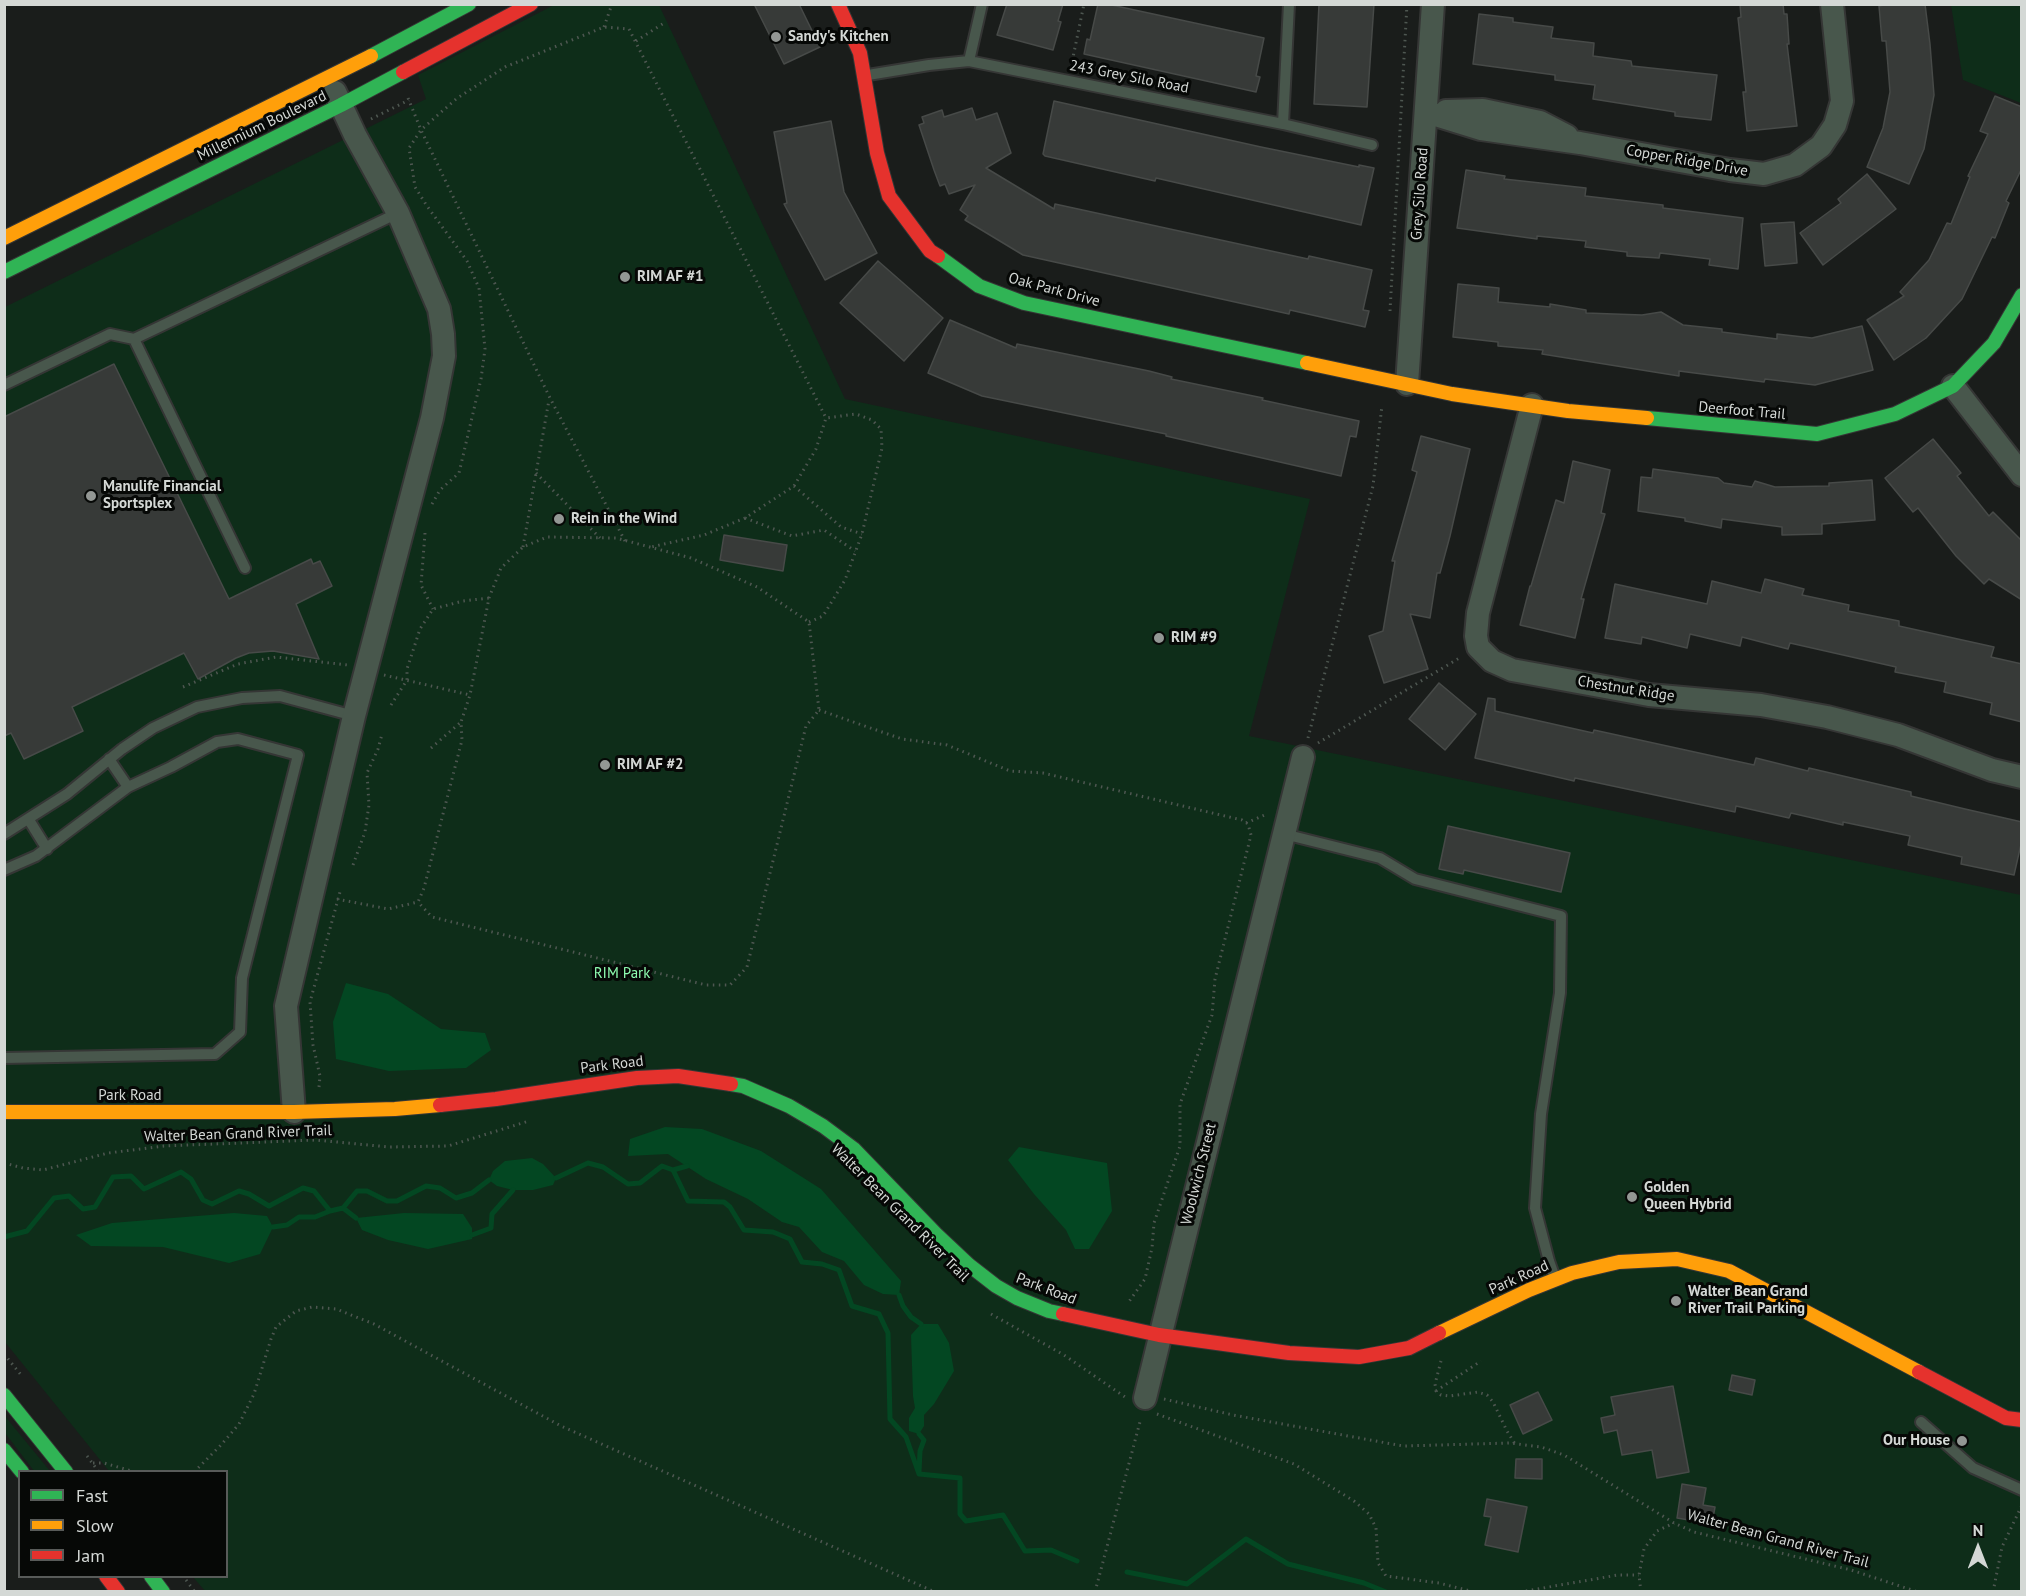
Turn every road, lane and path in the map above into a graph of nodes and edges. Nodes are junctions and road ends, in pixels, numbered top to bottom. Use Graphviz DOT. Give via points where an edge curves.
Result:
graph roads {
  1 [pos="469,4"];
  2 [pos="531,4"];
  3 [pos="612,4"];
  4 [pos="838,4"];
  5 [pos="982,4"];
  6 [pos="1084,4"];
  7 [pos="1289,4"];
  8 [pos="1407,4"];
  9 [pos="1433,4"];
  10 [pos="1832,4"];
  11 [pos="664,23"];
  12 [pos="604,27"];
  13 [pos="636,41"];
  14 [pos="969,61"];
  15 [pos="864,76"];
  16 [pos="328,79"];
  17 [pos="1068,80"];
  18 [pos="405,91"];
  19 [pos="409,100"];
  20 [pos="342,105"];
  21 [pos="1426,112"];
  22 [pos="371,119"];
  23 [pos="1283,124"];
  24 [pos="421,130"];
  25 [pos="1372,145"];
  26 [pos="409,148"];
  27 [pos="398,213"];
  28 [pos="4,238"];
  29 [pos="4,272"];
  30 [pos="2022,295"];
  31 [pos="1389,317"];
  32 [pos="134,339"];
  33 [pos="1407,384"];
  34 [pos="4,386"];
  35 [pos="1953,386"];
  36 [pos="550,398"];
  37 [pos="1382,399"];
  38 [pos="1532,405"];
  39 [pos="826,418"];
  40 [pos="536,473"];
  41 [pos="2022,475"];
  42 [pos="794,486"];
  43 [pos="745,518"];
  44 [pos="862,534"];
  45 [pos="600,538"];
  46 [pos="625,540"];
  47 [pos="523,547"];
  48 [pos="649,547"];
  49 [pos="855,551"];
  50 [pos="245,568"];
  51 [pos="489,598"];
  52 [pos="809,622"];
  53 [pos="1478,647"];
  54 [pos="352,665"];
  55 [pos="376,673"];
  56 [pos="406,680"];
  57 [pos="183,687"];
  58 [pos="470,695"];
  59 [pos="391,705"];
  60 [pos="819,710"];
  61 [pos="354,716"];
  62 [pos="461,722"];
  63 [pos="382,734"];
  64 [pos="431,748"];
  65 [pos="1304,754"];
  66 [pos="109,759"];
  67 [pos="2022,777"];
  68 [pos="129,786"];
  69 [pos="29,820"];
  70 [pos="4,834"];
  71 [pos="1284,834"];
  72 [pos="47,849"];
  73 [pos="353,865"];
  74 [pos="4,870"];
  75 [pos="340,892"];
  76 [pos="338,899"];
  77 [pos="418,902"];
  78 [pos="4,1058"];
  79 [pos="319,1092"];
  80 [pos="4,1112"];
  81 [pos="294,1112"];
  82 [pos="538,1119"];
  83 [pos="4,1163"];
  84 [pos="1556,1280"];
  85 [pos="984,1309"];
  86 [pos="1121,1328"];
  87 [pos="1159,1335"];
  88 [pos="1433,1336"];
  89 [pos="1481,1361"];
  90 [pos="1436,1390"];
  91 [pos="4,1395"];
  92 [pos="1144,1403"];
  93 [pos="2022,1420"];
  94 [pos="1921,1422"];
  95 [pos="1515,1444"];
  96 [pos="4,1449"];
  97 [pos="20,1470"];
  98 [pos="64,1470"];
  99 [pos="98,1470"];
  100 [pos="128,1470"];
  101 [pos="196,1470"];
  102 [pos="2022,1490"];
  103 [pos="2022,1505"];
  104 [pos="1674,1523"];
  105 [pos="1639,1575"];
  106 [pos="108,1578"];
  107 [pos="152,1578"];
  108 [pos="184,1578"];
  109 [pos="118,1592"];
  110 [pos="163,1592"];
  111 [pos="195,1592"];
  112 [pos="935,1592"];
  113 [pos="1095,1592"];
  114 [pos="1474,1592"];
  115 [pos="1520,1592"];
  116 [pos="1641,1592"];
  117 [pos="1918,1592"];
  118 [pos="1993,1592"];
  1 -- 16 [label="street, Millennium Boulevard"];
  2 -- 20 [label="street, Millennium Boulevard"];
  3 -- 12 [label="path"];
  4 -- 15 [label="street, Oak Park Drive" via="860,54"];
  5 -- 14 [label="lane"];
  6 -- 17 [label="path"];
  7 -- 23 [label="lane"];
  8 -- 31 [label="path"];
  9 -- 21 [label="street, Grey Silo Road"];
  10 -- 21 [label="street, Copper Ridge Drive" via="1842,101 1835,125 1821,146 1795,165 1764,174 1580,143 1540,122 1483,110"];
  11 -- 13 [label="path"];
  12 -- 13 [label="path" via="629,29"];
  12 -- 24 [label="path" via="505,67 456,99"];
  13 -- 39 [label="path"];
  14 -- 15 [label="lane, 243 Grey Silo Road"];
  14 -- 17 [label="lane, 243 Grey Silo Road"];
  15 -- 33 [label="street, Oak Park Drive" via="889,196 930,251 979,286 1024,303"];
  16 -- 20 [label="street"];
  16 -- 28 [label="street, Millennium Boulevard"];
  17 -- 23 [label="lane, 243 Grey Silo Road"];
  18 -- 19 [label="path"];
  19 -- 22 [label="path"];
  19 -- 24 [label="path"];
  20 -- 27 [label="street"];
  20 -- 29 [label="street, Millennium Boulevard"];
  21 -- 33 [label="street, Grey Silo Road"];
  23 -- 25 [label="lane, 243 Grey Silo Road"];
  24 -- 26 [label="path"];
  24 -- 36 [label="path"];
  27 -- 32 [label="lane"];
  27 -- 61 [label="street" via="439,309 444,356 432,418"];
  30 -- 35 [label="street, Deerfoot Trail" via="1994,343"];
  32 -- 34 [label="lane" via="110,334"];
  32 -- 50 [label="lane"];
  33 -- 38 [label="street, Deerfoot Trail"];
  35 -- 38 [label="street, Deerfoot Trail" via="1895,414 1817,434"];
  35 -- 41 [label="street"];
  36 -- 40 [label="path"];
  36 -- 46 [label="path"];
  37 -- 65 [label="path" via="1373,486"];
  38 -- 53 [label="street" via="1478,613"];
  39 -- 42 [label="path" via="816,449"];
  39 -- 44 [label="path" via="856,414 872,420 881,429 882,448"];
  40 -- 45 [label="path"];
  40 -- 47 [label="path"];
  42 -- 43 [label="path"];
  42 -- 44 [label="path" via="841,527"];
  43 -- 48 [label="path" via="704,535"];
  43 -- 49 [label="path" via="792,536 825,530"];
  44 -- 49 [label="path"];
  45 -- 46 [label="path"];
  45 -- 47 [label="path" via="547,537"];
  46 -- 48 [label="path"];
  47 -- 51 [label="path" via="501,568"];
  48 -- 52 [label="path" via="691,558 757,587"];
  49 -- 52 [label="path" via="845,579 823,616"];
  51 -- 56 [label="path" via="433,609 420,629"];
  51 -- 58 [label="path"];
  52 -- 60 [label="path"];
  53 -- 65 [label="path"];
  53 -- 67 [label="street, Chestnut Ridge" via="1492,661 1512,670 1649,695 1761,705 1827,717 1898,735"];
  54 -- 57 [label="path" via="276,657 238,664"];
  55 -- 56 [label="path"];
  56 -- 58 [label="path"];
  56 -- 59 [label="path"];
  58 -- 62 [label="path"];
  60 -- 77 [label="path" via="806,726 747,967 730,985 706,985 432,917"];
  60 -- 86 [label="path" via="902,739 947,745 1010,771 1043,773 1248,824 1251,835 1215,979 1212,1015 1180,1104 1180,1146 1154,1223 1145,1280 1126,1307"];
  61 -- 66 [label="lane" via="280,696 242,698 197,707 153,728"];
  61 -- 81 [label="street" via="286,1006"];
  62 -- 64 [label="path"];
  62 -- 77 [label="path" via="462,740"];
  63 -- 73 [label="path" via="367,773 369,805 365,832"];
  65 -- 71 [label="street, Woolwich Street"];
  66 -- 68 [label="lane"];
  66 -- 69 [label="lane"];
  68 -- 72 [label="lane"];
  68 -- 78 [label="lane" via="217,742 238,739 298,755 242,978 240,1032 215,1054"];
  69 -- 70 [label="lane"];
  69 -- 72 [label="lane"];
  71 -- 84 [label="lane" via="1380,858 1415,879 1561,916 1560,993 1541,1114 1535,1208"];
  71 -- 87 [label="street, Woolwich Street"];
  72 -- 74 [label="lane"];
  75 -- 76 [label="path"];
  76 -- 77 [label="path" via="388,909"];
  76 -- 79 [label="path" via="310,1002"];
  80 -- 81 [label="street, Park Road"];
  81 -- 86 [label="street, Park Road" via="406,1108 678,1076 743,1086 789,1106 854,1149 936,1234 996,1286 1049,1311"];
  82 -- 83 [label="path, Walter Bean Grand River Trail" via="436,1147 316,1140 164,1146 108,1154 43,1170"];
  84 -- 88 [label="street, Park Road"];
  84 -- 93 [label="street, Park Road" via="1619,1262 1677,1259 1730,1271 2006,1418"];
  85 -- 92 [label="path"];
  86 -- 87 [label="street, Park Road"];
  87 -- 88 [label="street, Park Road" via="1289,1353 1359,1357 1409,1348"];
  87 -- 92 [label="street, Woolwich Street"];
  88 -- 90 [label="path" via="1442,1365"];
  89 -- 90 [label="path"];
  90 -- 95 [label="path" via="1450,1396 1478,1392 1487,1395"];
  91 -- 98 [label="street"];
  92 -- 95 [label="path" via="1172,1400 1402,1446"];
  92 -- 113 [label="path"];
  92 -- 114 [label="path" via="1294,1464 1354,1501 1376,1528 1378,1563 1386,1576"];
  94 -- 102 [label="lane" via="1973,1468"];
  95 -- 104 [label="path" via="1564,1455"];
  96 -- 97 [label="street"];
  99 -- 100 [label="path" via="93,1463"];
  101 -- 112 [label="path" via="239,1424 254,1394 276,1327 296,1311 312,1307 336,1310 374,1324 561,1426"];
  103 -- 118 [label="path" via="2002,1547"];
  104 -- 105 [label="path, Walter Bean Grand River Trail" via="1649,1539"];
  104 -- 117 [label="path, Walter Bean Grand River Trail" via="1694,1532 1851,1570"];
  105 -- 115 [label="path"];
  105 -- 116 [label="path, Walter Bean Grand River Trail"];
  106 -- 109 [label="street"];
  107 -- 110 [label="street"];
  108 -- 111 [label="path"];
}
